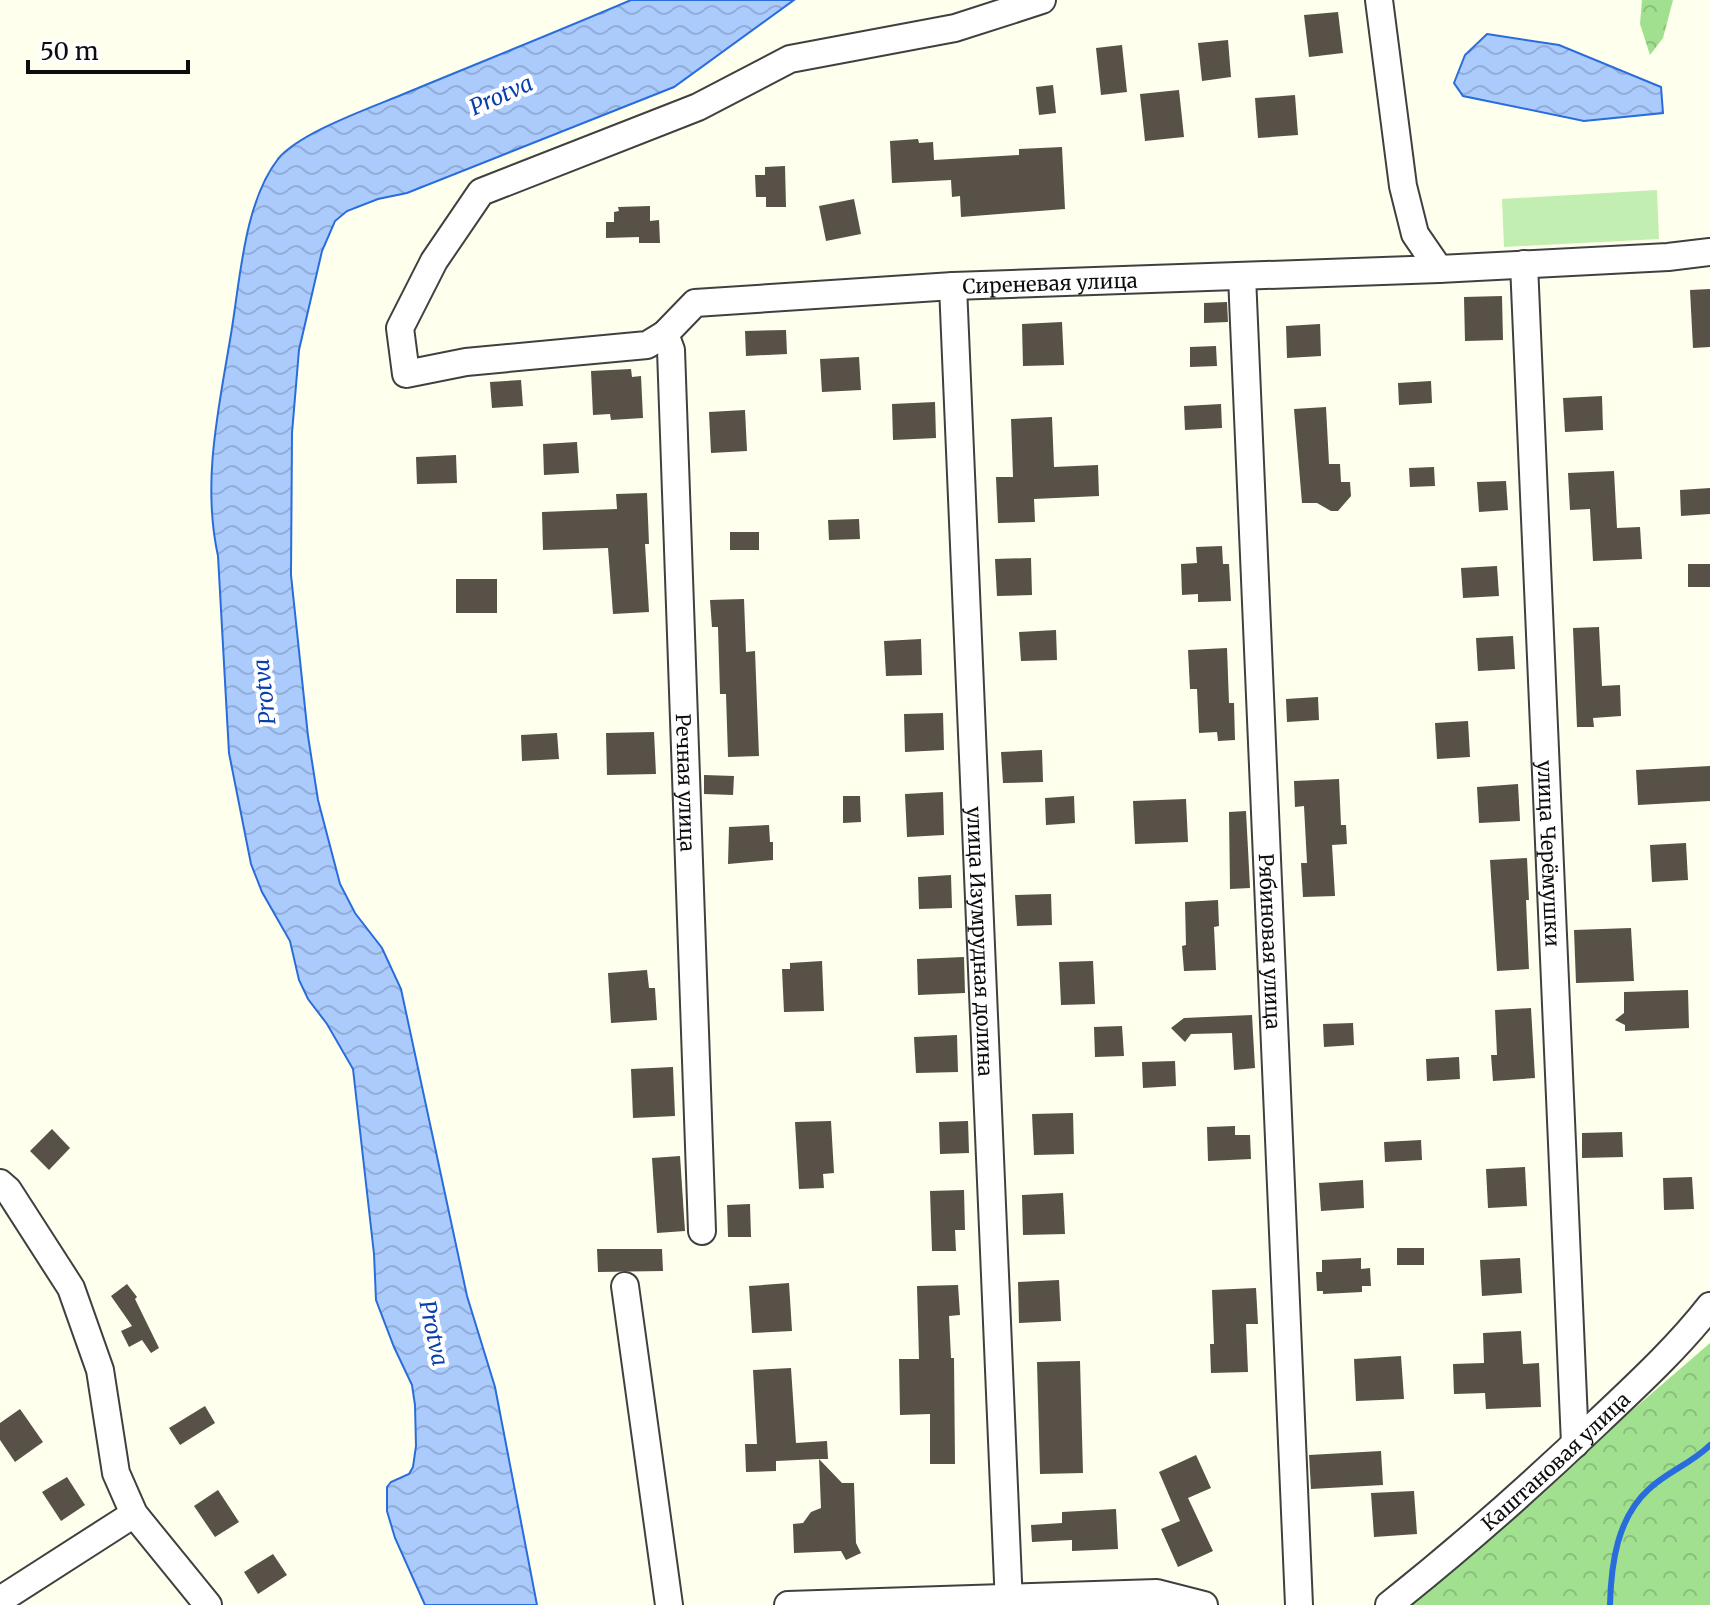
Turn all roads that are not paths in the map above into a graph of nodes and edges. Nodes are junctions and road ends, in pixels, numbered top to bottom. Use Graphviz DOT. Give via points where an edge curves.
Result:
graph roads {
  1 [pos="1042,0"];
  2 [pos="1379,0"];
  3 [pos="1710,252"];
  4 [pos="1524,264"];
  5 [pos="1439,269"];
  6 [pos="1242,276"];
  7 [pos="953,286"];
  8 [pos="665,334"];
  9 [pos="0,1183"];
  10 [pos="702,1231"];
  11 [pos="625,1286"];
  12 [pos="1710,1306"];
  13 [pos="1575,1444"];
  14 [pos="134,1514"];
  15 [pos="0,1600"];
  16 [pos="1008,1601"];
  17 [pos="208,1605"];
  18 [pos="669,1605"];
  19 [pos="788,1605"];
  20 [pos="1204,1605"];
  21 [pos="1299,1605"];
  22 [pos="1389,1605"];
  1 -- 8 [label="street, Сиреневая улица" via="955,28 790,59 698,107 481,192 434,261 400,328 406,374 466,362 647,345"];
  2 -- 5 [label="street" via="1403,186 1415,234"];
  3 -- 4 [label="street, Сиреневая улица"];
  4 -- 5 [label="street, Сиреневая улица"];
  4 -- 13 [label="street, улица Черёмушки"];
  5 -- 6 [label="street, Сиреневая улица"];
  6 -- 7 [label="street, Сиреневая улица"];
  6 -- 21 [label="street, Рябиновая улица"];
  7 -- 8 [label="street, Сиреневая улица" via="695,303"];
  7 -- 16 [label="street, улица Изумрудная долина"];
  8 -- 10 [label="street, Речная улица" via="671,350"];
  9 -- 14 [label="street" via="71,1288 100,1370 116,1473"];
  11 -- 18 [label="street"];
  12 -- 13 [label="street, Каштановая улица" via="1681,1343"];
  13 -- 22 [label="street, Каштановая улица"];
  14 -- 15 [label="street"];
  14 -- 17 [label="street"];
  16 -- 19 [label="street"];
  16 -- 20 [label="street" via="1157,1593"];
}
